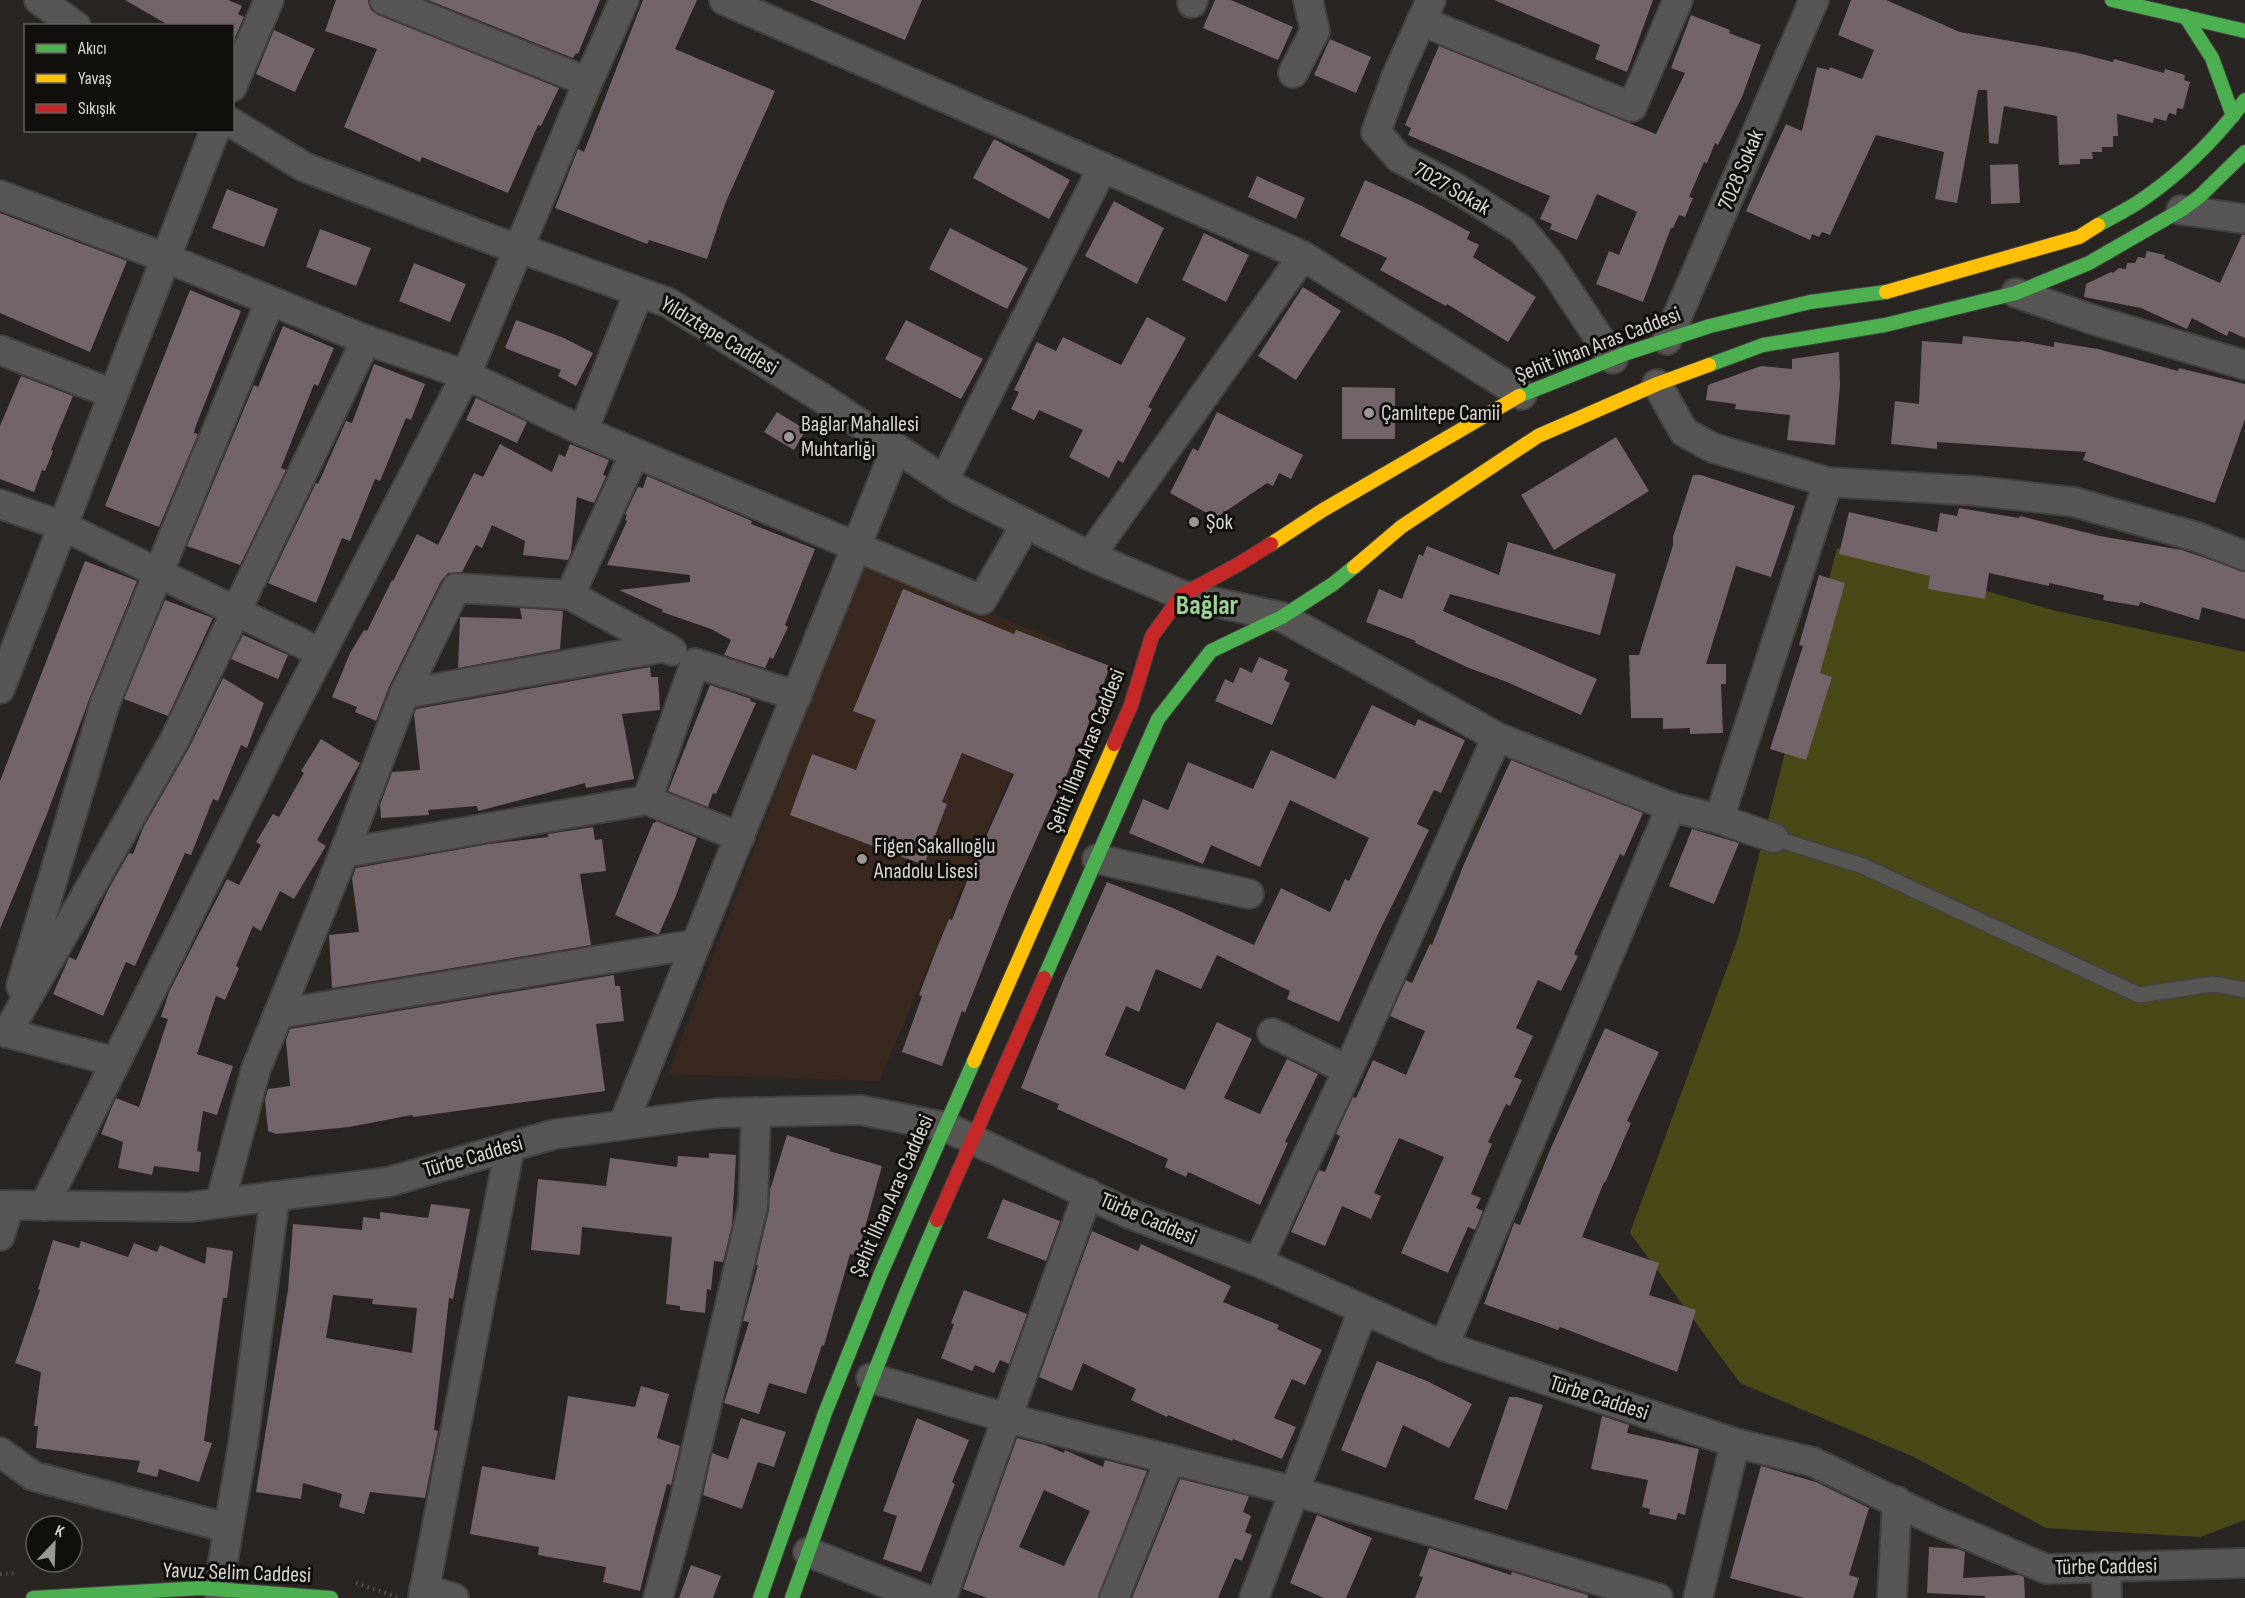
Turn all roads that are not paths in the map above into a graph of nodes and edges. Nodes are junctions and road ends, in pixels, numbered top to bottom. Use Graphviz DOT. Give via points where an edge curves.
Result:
graph roads {
  1 [pos="39,0"];
  2 [pos="269,0"];
  3 [pos="384,0"];
  4 [pos="624,0"];
  5 [pos="724,0"];
  6 [pos="1308,0"];
  7 [pos="1678,0"];
  8 [pos="1814,0"];
  9 [pos="2112,0"];
  10 [pos="1426,10"];
  11 [pos="2185,16"];
  12 [pos="73,24"];
  13 [pos="2245,31"];
  14 [pos="1293,73"];
  15 [pos="234,82"];
  16 [pos="588,82"];
  17 [pos="2245,100"];
  18 [pos="2233,116"];
  19 [pos="234,124"];
  20 [pos="214,132"];
  21 [pos="2245,152"];
  22 [pos="1103,167"];
  23 [pos="0,195"];
  24 [pos="2181,210"];
  25 [pos="2245,219"];
  26 [pos="519,248"];
  27 [pos="1303,256"];
  28 [pos="166,258"];
  29 [pos="639,292"];
  30 [pos="2016,293"];
  31 [pos="270,301"];
  32 [pos="366,340"];
  33 [pos="1667,340"];
  34 [pos="0,350"];
  35 [pos="1613,359"];
  36 [pos="2245,365"];
  37 [pos="466,375"];
  38 [pos="1657,384"];
  39 [pos="113,394"];
  40 [pos="1522,395"];
  41 [pos="583,431"];
  42 [pos="896,448"];
  43 [pos="635,453"];
  44 [pos="944,480"];
  45 [pos="1828,482"];
  46 [pos="0,504"];
  47 [pos="1026,524"];
  48 [pos="63,526"];
  49 [pos="857,547"];
  50 [pos="1090,556"];
  51 [pos="2245,556"];
  52 [pos="158,573"];
  53 [pos="570,595"];
  54 [pos="1182,596"];
  55 [pos="236,611"];
  56 [pos="1282,617"];
  57 [pos="666,647"];
  58 [pos="321,653"];
  59 [pos="695,663"];
  60 [pos="3,674"];
  61 [pos="404,694"];
  62 [pos="797,696"];
  63 [pos="1497,737"];
  64 [pos="647,800"];
  65 [pos="1671,807"];
  66 [pos="1719,819"];
  67 [pos="740,837"];
  68 [pos="1774,838"];
  69 [pos="344,853"];
  70 [pos="1097,859"];
  71 [pos="1249,894"];
  72 [pos="696,944"];
  73 [pos="2245,990"];
  74 [pos="278,1014"];
  75 [pos="4,1032"];
  76 [pos="1272,1033"];
  77 [pos="116,1062"];
  78 [pos="1348,1071"];
  79 [pos="756,1112"];
  80 [pos="623,1125"];
  81 [pos="946,1126"];
  82 [pos="972,1140"];
  83 [pos="510,1146"];
  84 [pos="1088,1193"];
  85 [pos="275,1196"];
  86 [pos="220,1203"];
  87 [pos="5,1206"];
  88 [pos="44,1206"];
  89 [pos="0,1236"];
  90 [pos="1258,1262"];
  91 [pos="1363,1310"];
  92 [pos="1444,1346"];
  93 [pos="871,1378"];
  94 [pos="1007,1418"];
  95 [pos="1736,1443"];
  96 [pos="0,1452"];
  97 [pos="1170,1460"];
  98 [pos="1294,1491"];
  99 [pos="1897,1501"];
  100 [pos="228,1528"];
  101 [pos="808,1552"];
  102 [pos="2245,1563"];
  103 [pos="2106,1567"];
  104 [pos="218,1590"];
  105 [pos="424,1594"];
  106 [pos="33,1598"];
  107 [pos="332,1598"];
  108 [pos="454,1598"];
  109 [pos="658,1598"];
  110 [pos="760,1598"];
  111 [pos="792,1598"];
  112 [pos="923,1598"];
  113 [pos="942,1598"];
  114 [pos="1114,1598"];
  115 [pos="1254,1598"];
  116 [pos="1658,1598"];
  117 [pos="1698,1598"];
  118 [pos="1892,1598"];
  119 [pos="2107,1598"];
  1 -- 12 [label="street"];
  2 -- 15 [label="street"];
  3 -- 16 [label="street"];
  4 -- 16 [label="street"];
  5 -- 22 [label="street"];
  6 -- 14 [label="street" via="1315,31"];
  7 -- 10 [label="street" via="1632,107"];
  8 -- 33 [label="street, 7028 Sokak"];
  9 -- 11 [label="main road"];
  10 -- 35 [label="street, 7027 Sokak" via="1376,132 1399,158 1522,230 1550,264"];
  11 -- 13 [label="main road"];
  11 -- 18 [label="main road" via="2212,58"];
  16 -- 26 [label="street"];
  17 -- 18 [label="main road, Şehit İlhan Aras Caddesi"];
  18 -- 33 [label="main road, Şehit İlhan Aras Caddesi" via="2195,156 2146,197 2079,237 1890,291 1810,302"];
  19 -- 26 [label="street, Yıldıztepe Caddesi" via="304,167"];
  20 -- 28 [label="street"];
  21 -- 24 [label="main road"];
  22 -- 27 [label="street"];
  22 -- 44 [label="street"];
  23 -- 28 [label="street"];
  24 -- 25 [label="street"];
  24 -- 30 [label="main road" via="2089,263"];
  26 -- 29 [label="street, Yıldıztepe Caddesi"];
  26 -- 37 [label="street"];
  27 -- 40 [label="street"];
  27 -- 50 [label="street"];
  28 -- 31 [label="street"];
  28 -- 39 [label="street"];
  29 -- 41 [label="street"];
  29 -- 42 [label="street, Yıldıztepe Caddesi" via="669,303"];
  30 -- 36 [label="street"];
  30 -- 38 [label="main road" via="1885,325 1763,345"];
  31 -- 32 [label="street"];
  31 -- 52 [label="street"];
  32 -- 37 [label="street"];
  32 -- 55 [label="street"];
  33 -- 35 [label="main road, Şehit İlhan Aras Caddesi"];
  34 -- 39 [label="street"];
  35 -- 40 [label="main road, Şehit İlhan Aras Caddesi"];
  37 -- 41 [label="street"];
  37 -- 58 [label="street"];
  38 -- 45 [label="street" via="1684,432 1713,448"];
  38 -- 56 [label="main road" via="1538,436 1401,527 1333,584"];
  39 -- 48 [label="street"];
  40 -- 54 [label="main road, Şehit İlhan Aras Caddesi"];
  41 -- 43 [label="street"];
  42 -- 44 [label="street, Yıldıztepe Caddesi"];
  42 -- 49 [label="street"];
  43 -- 49 [label="street"];
  43 -- 53 [label="street"];
  44 -- 47 [label="street, Yıldıztepe Caddesi"];
  45 -- 51 [label="street" via="1977,491 2074,502 2196,537"];
  45 -- 66 [label="street"];
  46 -- 48 [label="street"];
  47 -- 49 [label="street" via="982,600"];
  47 -- 50 [label="street, Yıldıztepe Caddesi"];
  48 -- 52 [label="street"];
  48 -- 60 [label="street"];
  49 -- 62 [label="street"];
  50 -- 54 [label="street, Yıldıztepe Caddesi"];
  52 -- 55 [label="street"];
  52 -- 75 [label="street" via="105,703"];
  53 -- 57 [label="street"];
  53 -- 61 [label="street" via="456,588"];
  54 -- 56 [label="street, Yıldıztepe Caddesi"];
  54 -- 81 [label="main road, Şehit İlhan Aras Caddesi" via="1152,636 1131,705"];
  55 -- 58 [label="street"];
  55 -- 75 [label="street" via="174,741"];
  56 -- 63 [label="street, Yıldıztepe Caddesi"];
  56 -- 70 [label="main road" via="1211,651 1158,718"];
  57 -- 59 [label="street"];
  57 -- 61 [label="street"];
  58 -- 77 [label="street"];
  59 -- 62 [label="street"];
  59 -- 64 [label="street"];
  61 -- 69 [label="street"];
  62 -- 67 [label="street"];
  63 -- 65 [label="street, Yıldıztepe Caddesi"];
  63 -- 78 [label="street"];
  64 -- 67 [label="street"];
  64 -- 69 [label="street"];
  65 -- 66 [label="street, Yıldıztepe Caddesi"];
  65 -- 92 [label="street"];
  66 -- 68 [label="street, Yıldıztepe Caddesi"];
  67 -- 72 [label="street"];
  68 -- 73 [label="lane" via="1863,866 2139,995 2213,984"];
  69 -- 74 [label="street"];
  70 -- 71 [label="street"];
  70 -- 82 [label="main road"];
  72 -- 74 [label="street"];
  72 -- 80 [label="street"];
  74 -- 86 [label="street" via="256,1069"];
  75 -- 77 [label="street"];
  76 -- 78 [label="street"];
  77 -- 88 [label="street"];
  78 -- 90 [label="street"];
  79 -- 80 [label="street, Türbe Caddesi"];
  79 -- 81 [label="street, Türbe Caddesi" via="861,1110"];
  79 -- 109 [label="street" via="753,1206"];
  80 -- 83 [label="street, Türbe Caddesi" via="555,1134"];
  81 -- 82 [label="street, Türbe Caddesi"];
  81 -- 110 [label="main road, Şehit İlhan Aras Caddesi" via="825,1413"];
  82 -- 84 [label="street, Türbe Caddesi"];
  82 -- 93 [label="main road"];
  83 -- 85 [label="street, Türbe Caddesi" via="387,1182"];
  83 -- 105 [label="street"];
  84 -- 90 [label="street, Türbe Caddesi" via="1132,1215"];
  84 -- 94 [label="street"];
  85 -- 86 [label="street, Türbe Caddesi"];
  85 -- 100 [label="street" via="243,1444"];
  86 -- 88 [label="street, Türbe Caddesi" via="189,1207"];
  87 -- 88 [label="street, Türbe Caddesi"];
  87 -- 89 [label="street"];
  90 -- 91 [label="street, Türbe Caddesi"];
  91 -- 92 [label="street, Türbe Caddesi"];
  91 -- 98 [label="street"];
  92 -- 95 [label="street, Türbe Caddesi"];
  93 -- 94 [label="street"];
  93 -- 101 [label="main road"];
  94 -- 97 [label="street"];
  94 -- 113 [label="street"];
  95 -- 99 [label="street, Türbe Caddesi" via="1813,1462"];
  95 -- 117 [label="street"];
  96 -- 100 [label="street" via="33,1476"];
  97 -- 98 [label="street"];
  97 -- 114 [label="street"];
  98 -- 115 [label="street"];
  98 -- 116 [label="street"];
  99 -- 103 [label="street, Türbe Caddesi" via="2046,1569"];
  99 -- 118 [label="street"];
  100 -- 104 [label="street"];
  101 -- 111 [label="main road"];
  101 -- 112 [label="street"];
  102 -- 103 [label="street, Türbe Caddesi"];
  103 -- 119 [label="street"];
  104 -- 106 [label="main road, Yavuz Selim Caddesi"];
  104 -- 107 [label="main road, Yavuz Selim Caddesi"];
  105 -- 108 [label="street"];
}
